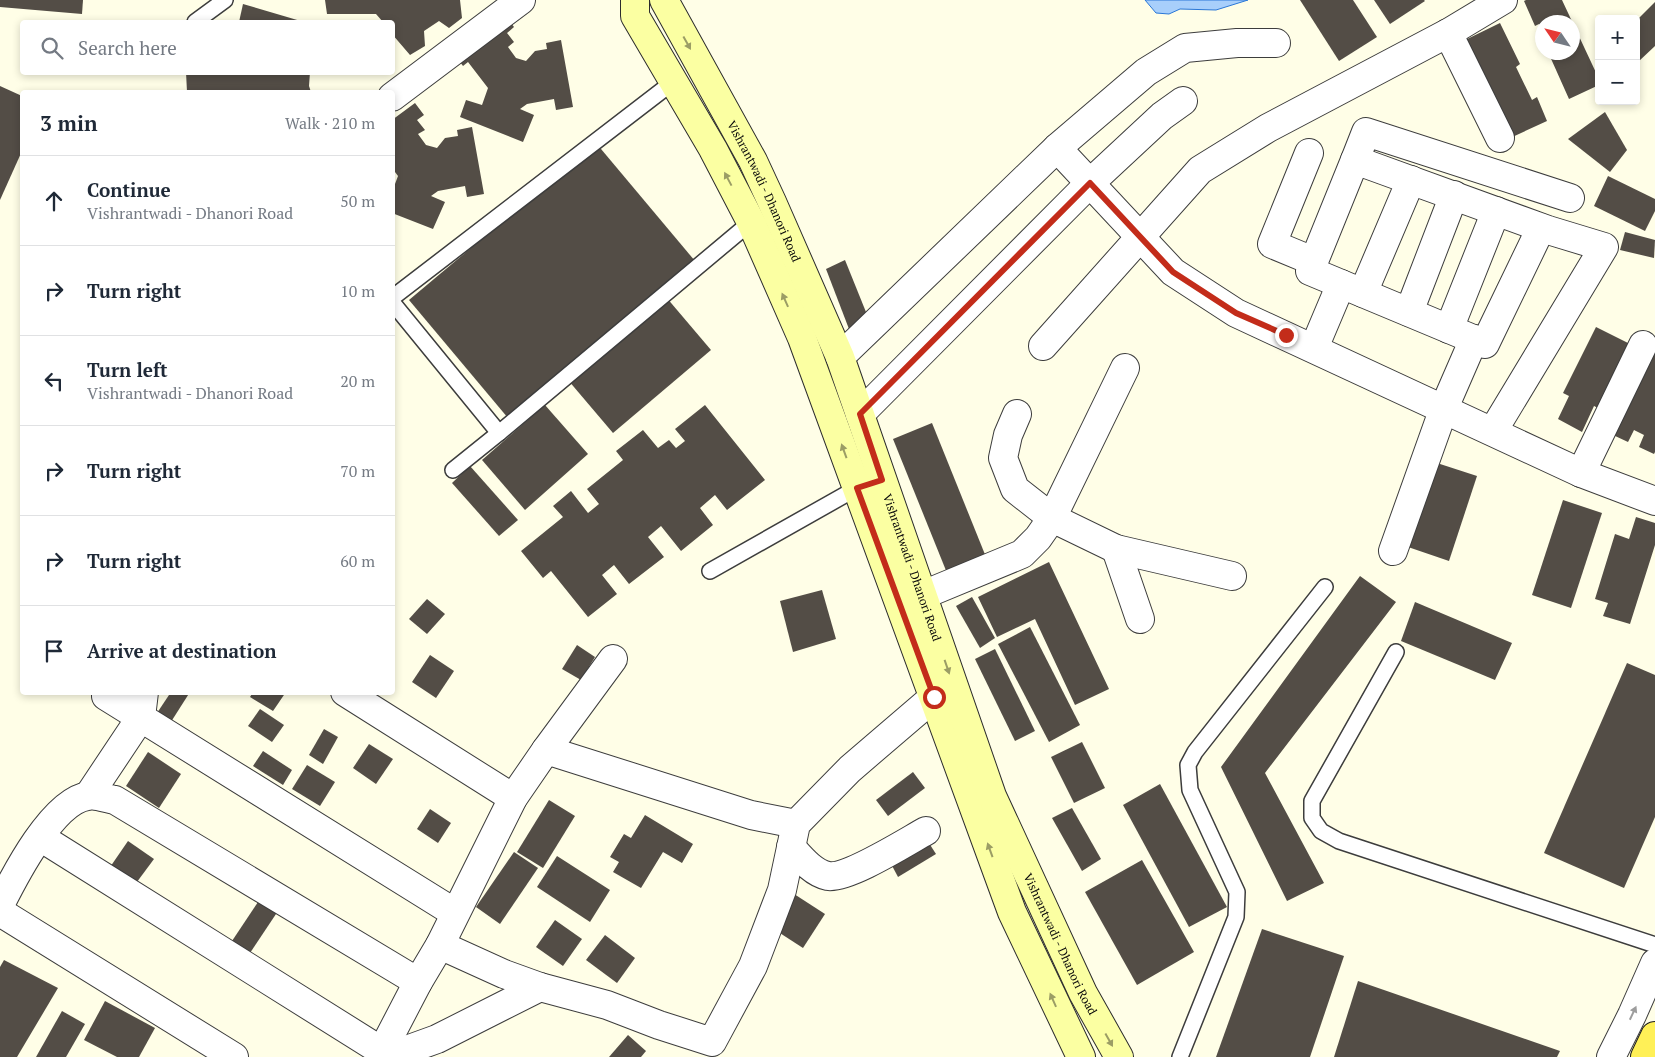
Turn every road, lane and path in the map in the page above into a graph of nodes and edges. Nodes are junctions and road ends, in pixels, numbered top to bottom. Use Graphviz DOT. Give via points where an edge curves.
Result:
graph roads {
  1 [pos="225,0"];
  2 [pos="521,0"];
  3 [pos="635,0"];
  4 [pos="664,0"];
  5 [pos="1503,0"];
  6 [pos="198,20"];
  7 [pos="1448,33"];
  8 [pos="1276,43"];
  9 [pos="673,82"];
  10 [pos="395,94"];
  11 [pos="1183,101"];
  12 [pos="1500,138"];
  13 [pos="1057,148"];
  14 [pos="1309,153"];
  15 [pos="1355,160"];
  16 [pos="1410,180"];
  17 [pos="1090,183"];
  18 [pos="1454,195"];
  19 [pos="1570,198"];
  20 [pos="1496,211"];
  21 [pos="751,222"];
  22 [pos="1541,228"];
  23 [pos="1141,237"];
  24 [pos="1313,261"];
  25 [pos="1352,289"];
  26 [pos="395,296"];
  27 [pos="395,306"];
  28 [pos="1409,312"];
  29 [pos="1449,329"];
  30 [pos="1474,339"];
  31 [pos="1643,345"];
  32 [pos="1043,346"];
  33 [pos="1314,348"];
  34 [pos="840,357"];
  35 [pos="1125,368"];
  36 [pos="1444,408"];
  37 [pos="860,414"];
  38 [pos="1017,414"];
  39 [pos="1493,431"];
  40 [pos="499,433"];
  41 [pos="453,470"];
  42 [pos="1581,473"];
  43 [pos="870,484"];
  44 [pos="1655,501"];
  45 [pos="1052,518"];
  46 [pos="1116,549"];
  47 [pos="1393,551"];
  48 [pos="710,571"];
  49 [pos="1232,576"];
  50 [pos="1325,587"];
  51 [pos="923,594"];
  52 [pos="1140,619"];
  53 [pos="1396,652"];
  54 [pos="612,659"];
  55 [pos="350,695"];
  56 [pos="106,696"];
  57 [pos="934,697"];
  58 [pos="143,705"];
  59 [pos="546,750"];
  60 [pos="89,795"];
  61 [pos="514,798"];
  62 [pos="926,831"];
  63 [pos="794,836"];
  64 [pos="40,837"];
  65 [pos="0,905"];
  66 [pos="0,912"];
  67 [pos="455,913"];
  68 [pos="440,945"];
  69 [pos="1655,945"];
  70 [pos="1655,963"];
  71 [pos="418,982"];
  72 [pos="540,986"];
  73 [pos="1655,1036"];
  74 [pos="710,1049"];
  75 [pos="381,1054"];
  76 [pos="234,1057"];
  77 [pos="1081,1057"];
  78 [pos="1119,1057"];
  79 [pos="1180,1057"];
  80 [pos="1611,1057"];
  81 [pos="1645,1057"];
  1 -- 6 [label="lane"];
  2 -- 10 [label="street"];
  3 -- 9 [label="main road, Vishrantwadi - Dhanori Road" via="635,16"];
  4 -- 34 [label="main road, Vishrantwadi - Dhanori Road, one-way" via="753,161"];
  5 -- 7 [label="street"];
  7 -- 12 [label="street"];
  7 -- 23 [label="street" via="1268,128 1200,170"];
  8 -- 13 [label="street" via="1237,42 1185,48 1146,72"];
  21 -- 9 [label="main road, Vishrantwadi - Dhanori Road, one-way"];
  9 -- 26 [label="lane"];
  11 -- 17 [label="street" via="1162,116"];
  13 -- 17 [label="street"];
  13 -- 34 [label="street"];
  14 -- 24 [label="street" via="1272,244"];
  15 -- 16 [label="street"];
  15 -- 19 [label="street" via="1366,132"];
  15 -- 24 [label="street"];
  16 -- 18 [label="street"];
  16 -- 25 [label="street"];
  17 -- 23 [label="street"];
  17 -- 37 [label="street"];
  18 -- 20 [label="street"];
  18 -- 28 [label="street"];
  20 -- 22 [label="street"];
  20 -- 29 [label="street"];
  21 -- 40 [label="lane"];
  43 -- 21 [label="main road, Vishrantwadi - Dhanori Road, one-way"];
  22 -- 30 [label="street" via="1485,344"];
  22 -- 39 [label="street" via="1604,248"];
  23 -- 32 [label="street"];
  23 -- 33 [label="street" via="1173,272 1236,313"];
  24 -- 25 [label="street" via="1310,271"];
  25 -- 28 [label="street"];
  25 -- 33 [label="street"];
  27 -- 40 [label="lane"];
  28 -- 29 [label="street"];
  29 -- 30 [label="street"];
  30 -- 36 [label="street"];
  31 -- 42 [label="street"];
  33 -- 36 [label="street"];
  34 -- 37 [label="main road, Vishrantwadi - Dhanori Road"];
  35 -- 45 [label="street"];
  36 -- 39 [label="street"];
  36 -- 47 [label="street"];
  37 -- 43 [label="main road, Vishrantwadi - Dhanori Road"];
  38 -- 45 [label="street" via="1003,458 1015,489"];
  39 -- 42 [label="street"];
  40 -- 41 [label="lane"];
  42 -- 44 [label="street"];
  43 -- 48 [label="lane"];
  43 -- 51 [label="main road, Vishrantwadi - Dhanori Road"];
  43 -- 57 [label="main road, Vishrantwadi - Dhanori Road"];
  45 -- 46 [label="street"];
  45 -- 51 [label="street" via="1022,554"];
  46 -- 49 [label="street"];
  46 -- 52 [label="street"];
  50 -- 79 [label="lane" via="1195,752 1188,766 1190,790 1237,892 1236,917"];
  51 -- 78 [label="main road, Vishrantwadi - Dhanori Road, one-way" via="992,796 1083,993"];
  53 -- 69 [label="lane" via="1312,800 1312,818 1321,831 1339,841"];
  54 -- 59 [label="street"];
  55 -- 61 [label="street"];
  56 -- 58 [label="street"];
  57 -- 63 [label="street" via="850,769"];
  77 -- 57 [label="main road, Vishrantwadi - Dhanori Road, one-way" via="1012,912"];
  58 -- 60 [label="street"];
  58 -- 67 [label="street"];
  59 -- 61 [label="street"];
  59 -- 63 [label="street" via="751,815"];
  60 -- 64 [label="street" via="70,803"];
  60 -- 71 [label="street" via="115,800"];
  61 -- 67 [label="street"];
  62 -- 63 [label="street" via="848,873 828,876 815,870"];
  63 -- 74 [label="street" via="782,890 753,966"];
  64 -- 65 [label="street" via="17,870"];
  64 -- 75 [label="street"];
  66 -- 76 [label="street"];
  67 -- 68 [label="street"];
  68 -- 71 [label="street"];
  68 -- 72 [label="street" via="504,974"];
  80 -- 70 [label="street, one-way"];
  71 -- 75 [label="street"];
  72 -- 74 [label="street" via="659,1025"];
  72 -- 75 [label="street" via="437,1040 401,1052"];
  73 -- 81 [label="main road"];
}
